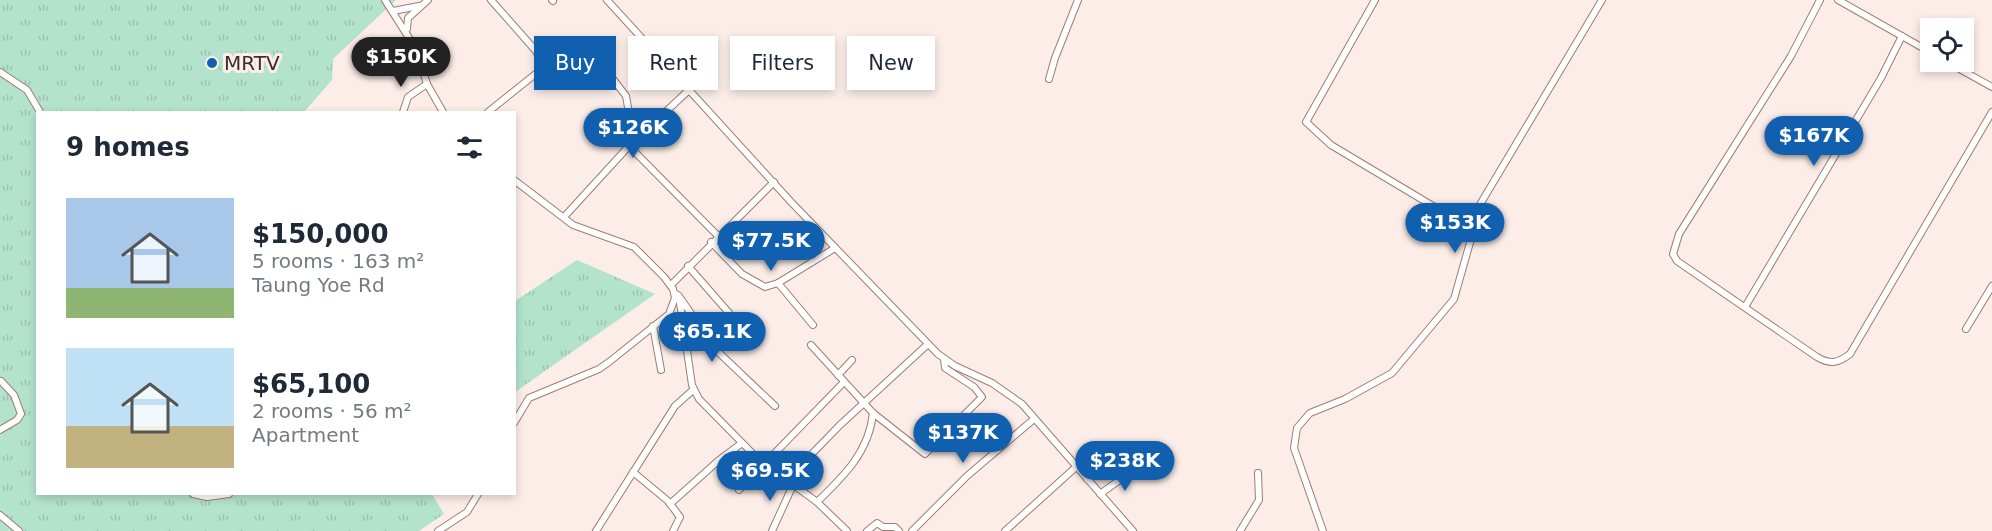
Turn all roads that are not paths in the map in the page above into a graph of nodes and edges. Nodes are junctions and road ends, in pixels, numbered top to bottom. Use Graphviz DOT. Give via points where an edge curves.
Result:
graph roads {
  1 [pos="385,0"];
  2 [pos="491,0"];
  3 [pos="607,0"];
  4 [pos="1078,0"];
  5 [pos="1375,0"];
  6 [pos="1602,0"];
  7 [pos="1820,0"];
  8 [pos="1838,0"];
  9 [pos="426,3"];
  10 [pos="393,11"];
  11 [pos="410,36"];
  12 [pos="641,36"];
  13 [pos="1902,36"];
  14 [pos="1920,46"];
  15 [pos="534,49"];
  16 [pos="0,72"];
  17 [pos="1965,72"];
  18 [pos="534,75"];
  19 [pos="1049,79"];
  20 [pos="616,83"];
  21 [pos="426,84"];
  22 [pos="1992,87"];
  23 [pos="689,90"];
  24 [pos="691,90"];
  25 [pos="39,111"];
  26 [pos="403,111"];
  27 [pos="442,111"];
  28 [pos="489,111"];
  29 [pos="1992,112"];
  30 [pos="630,113"];
  31 [pos="629,146"];
  32 [pos="517,182"];
  33 [pos="774,182"];
  34 [pos="564,217"];
  35 [pos="1466,228"];
  36 [pos="718,236"];
  37 [pos="711,242"];
  38 [pos="835,248"];
  39 [pos="688,266"];
  40 [pos="778,283"];
  41 [pos="671,285"];
  42 [pos="1992,286"];
  43 [pos="677,295"];
  44 [pos="1745,307"];
  45 [pos="729,313"];
  46 [pos="813,325"];
  47 [pos="653,326"];
  48 [pos="1966,329"];
  49 [pos="928,344"];
  50 [pos="811,345"];
  51 [pos="944,359"];
  52 [pos="852,360"];
  53 [pos="661,369"];
  54 [pos="838,375"];
  55 [pos="1,381"];
  56 [pos="844,382"];
  57 [pos="693,390"];
  58 [pos="864,403"];
  59 [pos="775,406"];
  60 [pos="873,413"];
  61 [pos="1034,419"];
  62 [pos="516,420"];
  63 [pos="0,430"];
  64 [pos="742,444"];
  65 [pos="1115,455"];
  66 [pos="763,463"];
  67 [pos="802,464"];
  68 [pos="1076,467"];
  69 [pos="1135,469"];
  70 [pos="633,472"];
  71 [pos="1258,473"];
  72 [pos="1087,479"];
  73 [pos="793,485"];
  74 [pos="739,490"];
  75 [pos="1100,494"];
  76 [pos="198,495"];
  77 [pos="222,495"];
  78 [pos="477,495"];
  79 [pos="817,502"];
  80 [pos="670,504"];
  81 [pos="0,515"];
  82 [pos="1129,529"];
  83 [pos="18,531"];
  84 [pos="438,531"];
  85 [pos="596,531"];
  86 [pos="673,531"];
  87 [pos="772,531"];
  88 [pos="847,531"];
  89 [pos="867,531"];
  90 [pos="899,531"];
  91 [pos="912,531"];
  92 [pos="1005,531"];
  93 [pos="1240,531"];
  94 [pos="1323,531"];
  1 -- 10 [label="street"];
  2 -- 15 [label="street"];
  3 -- 12 [label="street"];
  4 -- 19 [label="street"];
  5 -- 35 [label="street" via="1306,122 1331,145"];
  6 -- 35 [label="street"];
  7 -- 44 [label="street" via="1791,56 1674,247 1677,261"];
  8 -- 13 [label="street"];
  9 -- 10 [label="street"];
  9 -- 11 [label="street" via="408,18"];
  10 -- 11 [label="street"];
  11 -- 21 [label="street" via="423,65"];
  13 -- 14 [label="street"];
  13 -- 44 [label="street"];
  16 -- 25 [label="street" via="27,90"];
  17 -- 22 [label="street"];
  18 -- 28 [label="street"];
  20 -- 30 [label="street" via="626,96"];
  21 -- 26 [label="street" via="408,97"];
  21 -- 27 [label="street"];
  23 -- 31 [label="street"];
  24 -- 33 [label="street"];
  29 -- 44 [label="street" via="1850,354 1839,362 1827,363"];
  31 -- 34 [label="street"];
  31 -- 36 [label="street"];
  32 -- 34 [label="street"];
  33 -- 36 [label="street"];
  33 -- 38 [label="street"];
  34 -- 41 [label="street" via="573,225 634,247"];
  35 -- 94 [label="street" via="1471,239 1454,299 1392,373 1310,413 1297,428 1294,448"];
  36 -- 37 [label="street"];
  37 -- 39 [label="street"];
  37 -- 40 [label="street" via="755,283 765,287"];
  38 -- 40 [label="street"];
  38 -- 49 [label="street"];
  39 -- 41 [label="street"];
  39 -- 45 [label="street"];
  40 -- 46 [label="street"];
  41 -- 43 [label="street"];
  42 -- 48 [label="street"];
  43 -- 47 [label="street" via="669,314"];
  43 -- 57 [label="street"];
  43 -- 59 [label="street" via="716,350"];
  47 -- 53 [label="street"];
  47 -- 62 [label="street" via="598,369 529,398"];
  49 -- 51 [label="street"];
  49 -- 58 [label="street"];
  50 -- 54 [label="street"];
  51 -- 60 [label="street" via="945,368 975,387 982,397 924,454"];
  51 -- 61 [label="street" via="992,383 1022,404"];
  52 -- 54 [label="street"];
  54 -- 56 [label="street"];
  55 -- 63 [label="street" via="14,395 21,414"];
  56 -- 58 [label="street"];
  56 -- 66 [label="street"];
  57 -- 64 [label="street"];
  57 -- 70 [label="street" via="675,406"];
  58 -- 60 [label="street"];
  58 -- 67 [label="street"];
  60 -- 79 [label="street" via="867,441 857,460"];
  61 -- 68 [label="street"];
  61 -- 91 [label="street"];
  64 -- 66 [label="street"];
  64 -- 80 [label="street"];
  65 -- 72 [label="street"];
  66 -- 73 [label="street"];
  66 -- 74 [label="street"];
  68 -- 72 [label="street"];
  68 -- 92 [label="street"];
  69 -- 75 [label="street"];
  70 -- 80 [label="street"];
  70 -- 85 [label="street"];
  71 -- 93 [label="street" via="1259,500"];
  72 -- 75 [label="street"];
  73 -- 79 [label="street"];
  73 -- 87 [label="street"];
  75 -- 82 [label="street"];
  76 -- 77 [label="street"];
  78 -- 84 [label="street" via="467,512"];
  79 -- 88 [label="street"];
  80 -- 86 [label="street" via="680,517"];
  81 -- 83 [label="street"];
  89 -- 90 [label="street" via="877,523"];
}
